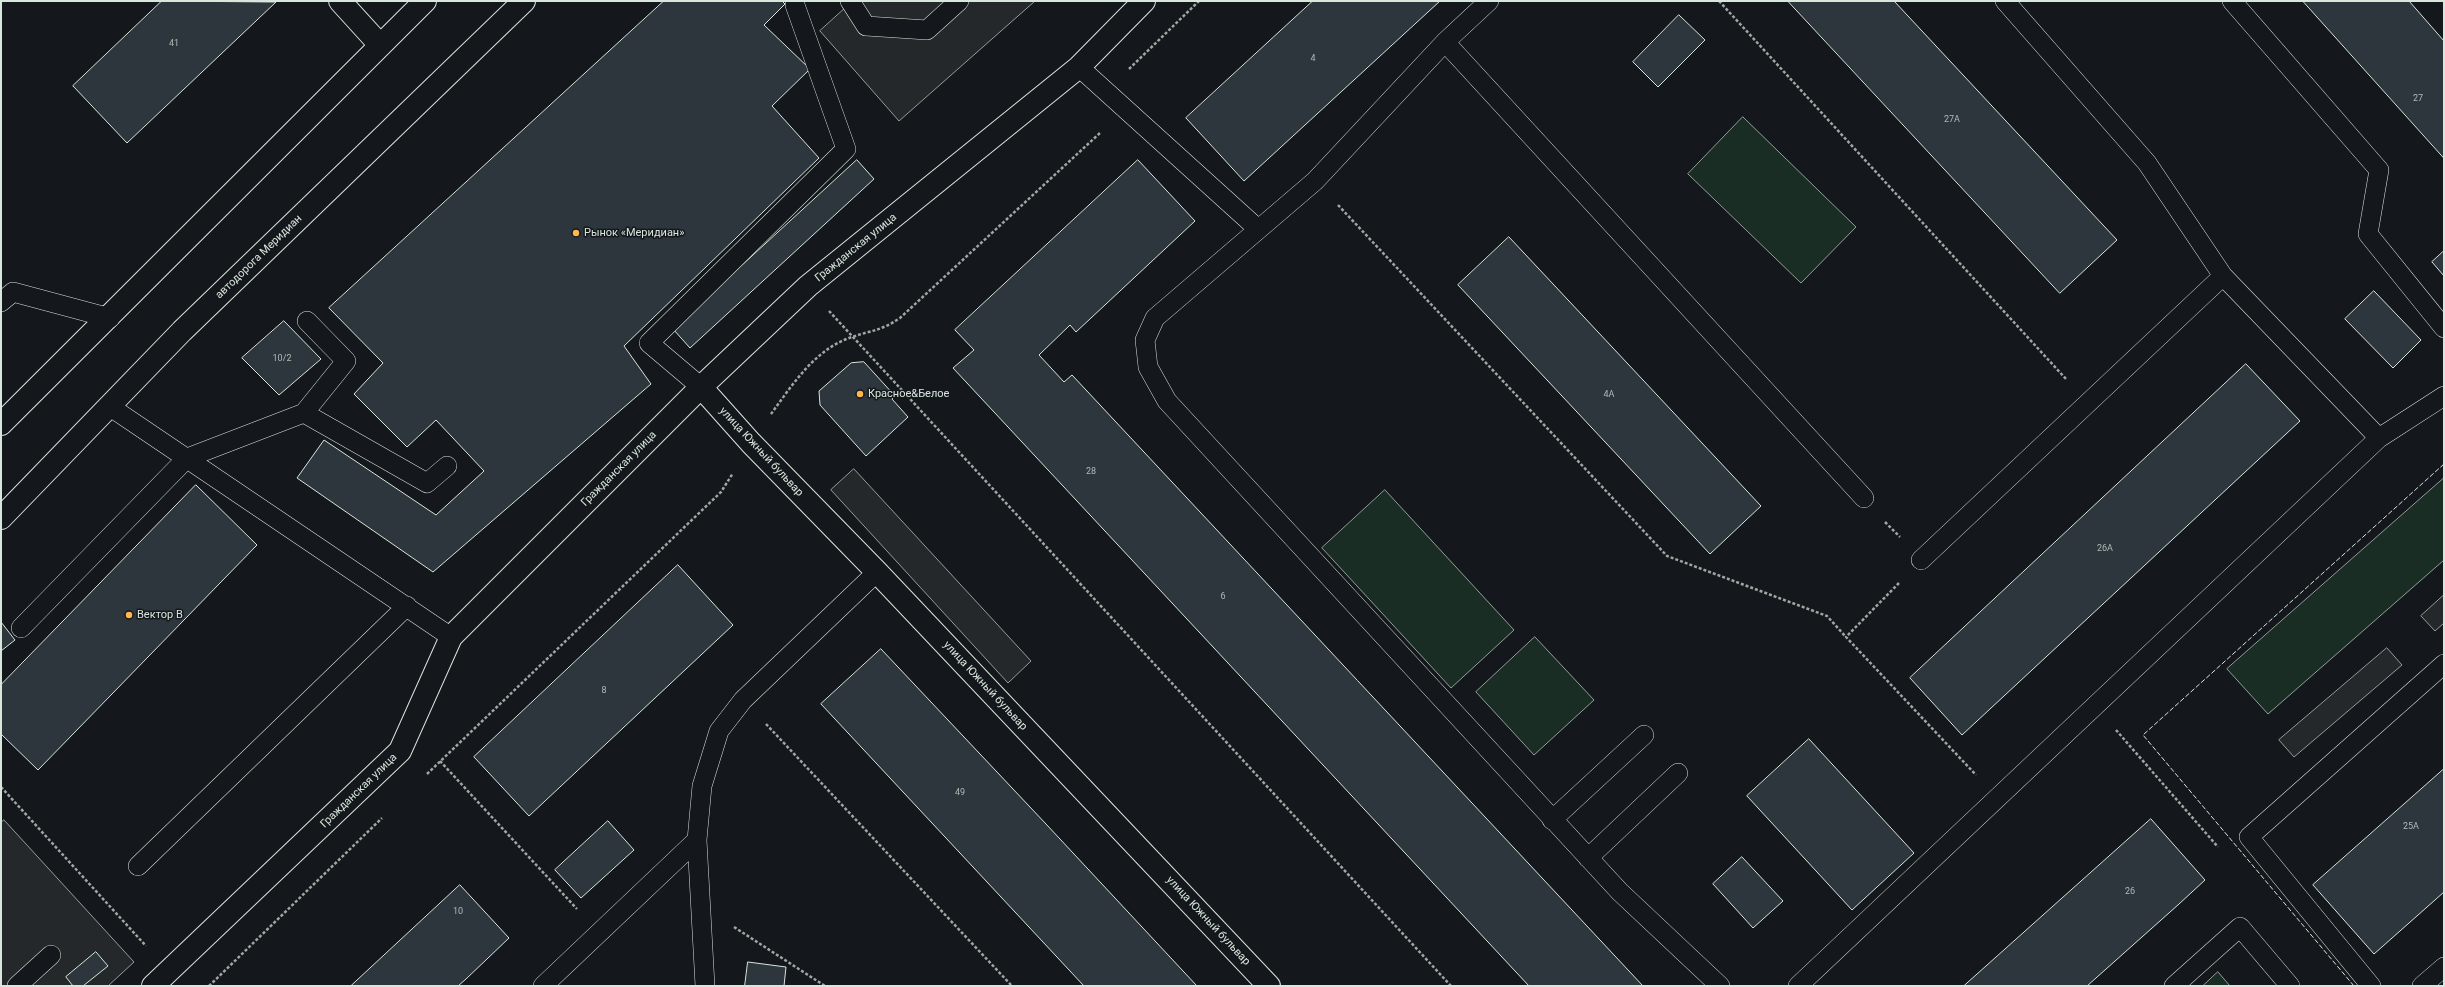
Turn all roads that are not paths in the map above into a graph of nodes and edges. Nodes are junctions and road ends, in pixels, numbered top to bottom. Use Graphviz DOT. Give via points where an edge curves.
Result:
graph roads {
  1 [pos="340,1"];
  2 [pos="425,1"];
  3 [pos="524,1"];
  4 [pos="850,1"];
  5 [pos="959,1"];
  6 [pos="1144,1"];
  7 [pos="1489,1"];
  8 [pos="2005,1"];
  9 [pos="2232,1"];
  10 [pos="795,5"];
  11 [pos="1445,42"];
  12 [pos="380,44"];
  13 [pos="1079,67"];
  14 [pos="1258,229"];
  15 [pos="2223,276"];
  16 [pos="1,302"];
  17 [pos="110,318"];
  18 [pos="307,321"];
  19 [pos="2444,328"];
  20 [pos="701,387"];
  21 [pos="2444,396"];
  22 [pos="109,406"];
  23 [pos="304,413"];
  24 [pos="1,424"];
  25 [pos="2379,438"];
  26 [pos="187,458"];
  27 [pos="447,466"];
  28 [pos="1864,498"];
  29 [pos="1,518"];
  30 [pos="1921,560"];
  31 [pos="877,572"];
  32 [pos="407,606"];
  33 [pos="21,628"];
  34 [pos="451,637"];
  35 [pos="2444,664"];
  36 [pos="1644,735"];
  37 [pos="1678,773"];
  38 [pos="1552,820"];
  39 [pos="697,840"];
  40 [pos="1588,858"];
  41 [pos="138,866"];
  42 [pos="51,955"];
  43 [pos="2444,967"];
  44 [pos="17,986"];
  45 [pos="153,986"];
  46 [pos="543,986"];
  47 [pos="705,986"];
  48 [pos="1269,986"];
  49 [pos="1720,986"];
  50 [pos="1798,986"];
  51 [pos="2174,986"];
  52 [pos="2290,986"];
  53 [pos="2371,986"];
  54 [pos="2422,986"];
  1 -- 12 [label="street"];
  2 -- 12 [label="street"];
  3 -- 22 [label="street, автодорога Меридиан" via="182,331"];
  4 -- 5 [label="lane" via="866,26 927,30"];
  6 -- 13 [label="street, Гражданская улица"];
  7 -- 11 [label="lane"];
  8 -- 15 [label="lane" via="2147,163"];
  9 -- 19 [label="lane" via="2380,170 2368,234"];
  10 -- 20 [label="lane" via="846,149 648,343"];
  11 -- 14 [label="lane" via="1315,181"];
  11 -- 28 [label="lane"];
  12 -- 17 [label="street"];
  13 -- 14 [label="lane"];
  13 -- 20 [label="street, Гражданская улица" via="808,286"];
  14 -- 38 [label="lane" via="1155,318 1145,340 1148,367 1167,401"];
  15 -- 25 [label="lane"];
  15 -- 30 [label="lane"];
  16 -- 17 [label="lane" via="13,292"];
  17 -- 24 [label="street"];
  18 -- 23 [label="lane" via="346,361"];
  20 -- 31 [label="street, улица Южный бульвар" via="751,443"];
  20 -- 34 [label="street, Гражданская улица"];
  21 -- 25 [label="lane"];
  22 -- 26 [label="lane"];
  22 -- 29 [label="street, автодорога Меридиан"];
  23 -- 26 [label="lane"];
  23 -- 27 [label="lane" via="427,484"];
  25 -- 50 [label="lane"];
  26 -- 32 [label="lane"];
  26 -- 33 [label="lane"];
  31 -- 39 [label="lane" via="743,700 719,731 702,786"];
  31 -- 48 [label="street, улица Южный бульвар"];
  32 -- 34 [label="lane"];
  32 -- 41 [label="lane"];
  34 -- 45 [label="street, Гражданская улица" via="400,752"];
  35 -- 53 [label="lane" via="2249,837"];
  36 -- 38 [label="lane"];
  37 -- 40 [label="lane"];
  38 -- 40 [label="lane"];
  39 -- 46 [label="lane"];
  39 -- 47 [label="lane"];
  40 -- 49 [label="lane" via="1620,892"];
  42 -- 44 [label="lane"];
  43 -- 54 [label="lane"];
  51 -- 52 [label="lane" via="2240,927"];
}
